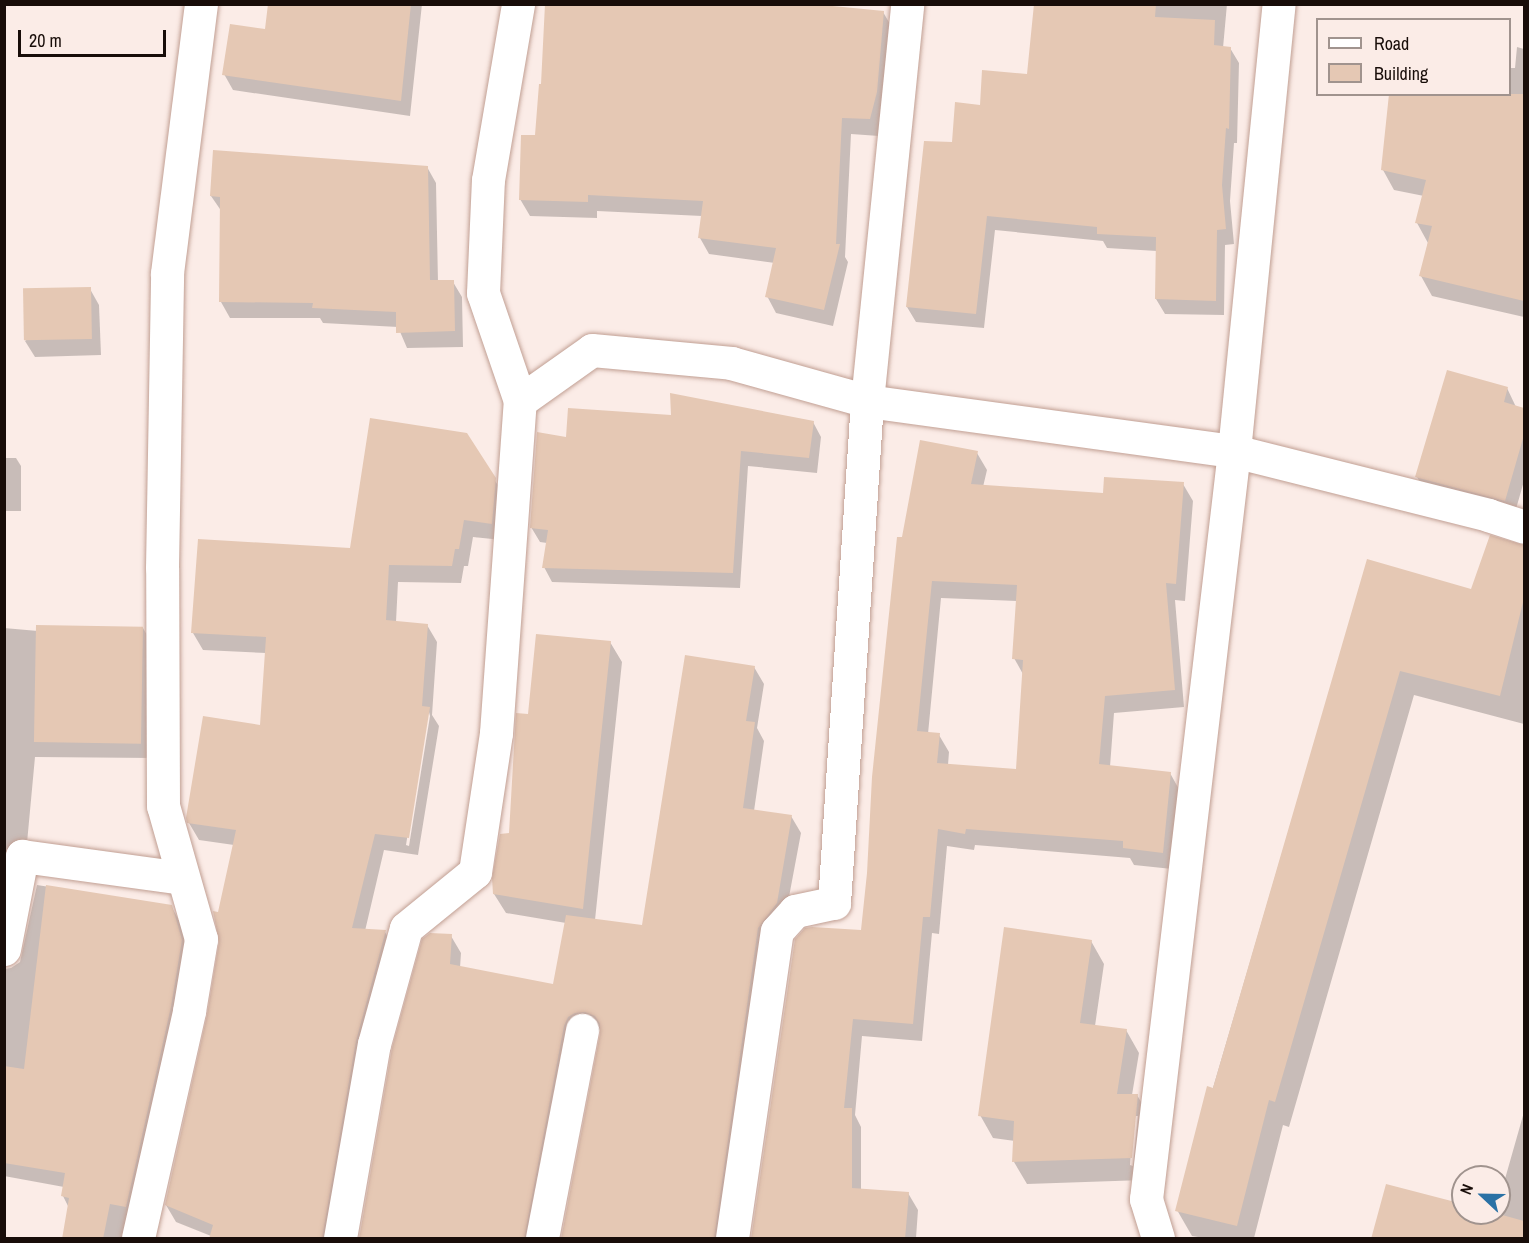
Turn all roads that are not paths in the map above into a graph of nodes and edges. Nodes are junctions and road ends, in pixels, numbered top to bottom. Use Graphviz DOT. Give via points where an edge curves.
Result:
graph roads {
  1 [pos="201,4"];
  2 [pos="518,4"];
  3 [pos="907,4"];
  4 [pos="1279,4"];
  5 [pos="520,401"];
  6 [pos="867,401"];
  7 [pos="1234,451"];
  8 [pos="1524,527"];
  9 [pos="13,854"];
  10 [pos="183,878"];
  11 [pos="4,949"];
  12 [pos="582,1030"];
  13 [pos="138,1239"];
  14 [pos="340,1239"];
  15 [pos="542,1239"];
  16 [pos="732,1239"];
  17 [pos="1158,1239"];
  1 -- 10 [label="street" via="167,273 163,806"];
  2 -- 5 [label="street" via="488,180 483,293"];
  3 -- 6 [label="street"];
  4 -- 7 [label="street"];
  5 -- 6 [label="street" via="592,350 731,363"];
  5 -- 14 [label="street" via="496,733 475,872 406,928 374,1044"];
  6 -- 7 [label="street"];
  6 -- 16 [label="street" via="834,903 795,911 777,931"];
  7 -- 8 [label="street"];
  7 -- 17 [label="street" via="1146,1198"];
  9 -- 10 [label="street"];
  9 -- 11 [label="street"];
  10 -- 13 [label="street" via="201,939 189,1011"];
  12 -- 15 [label="street"];
}
